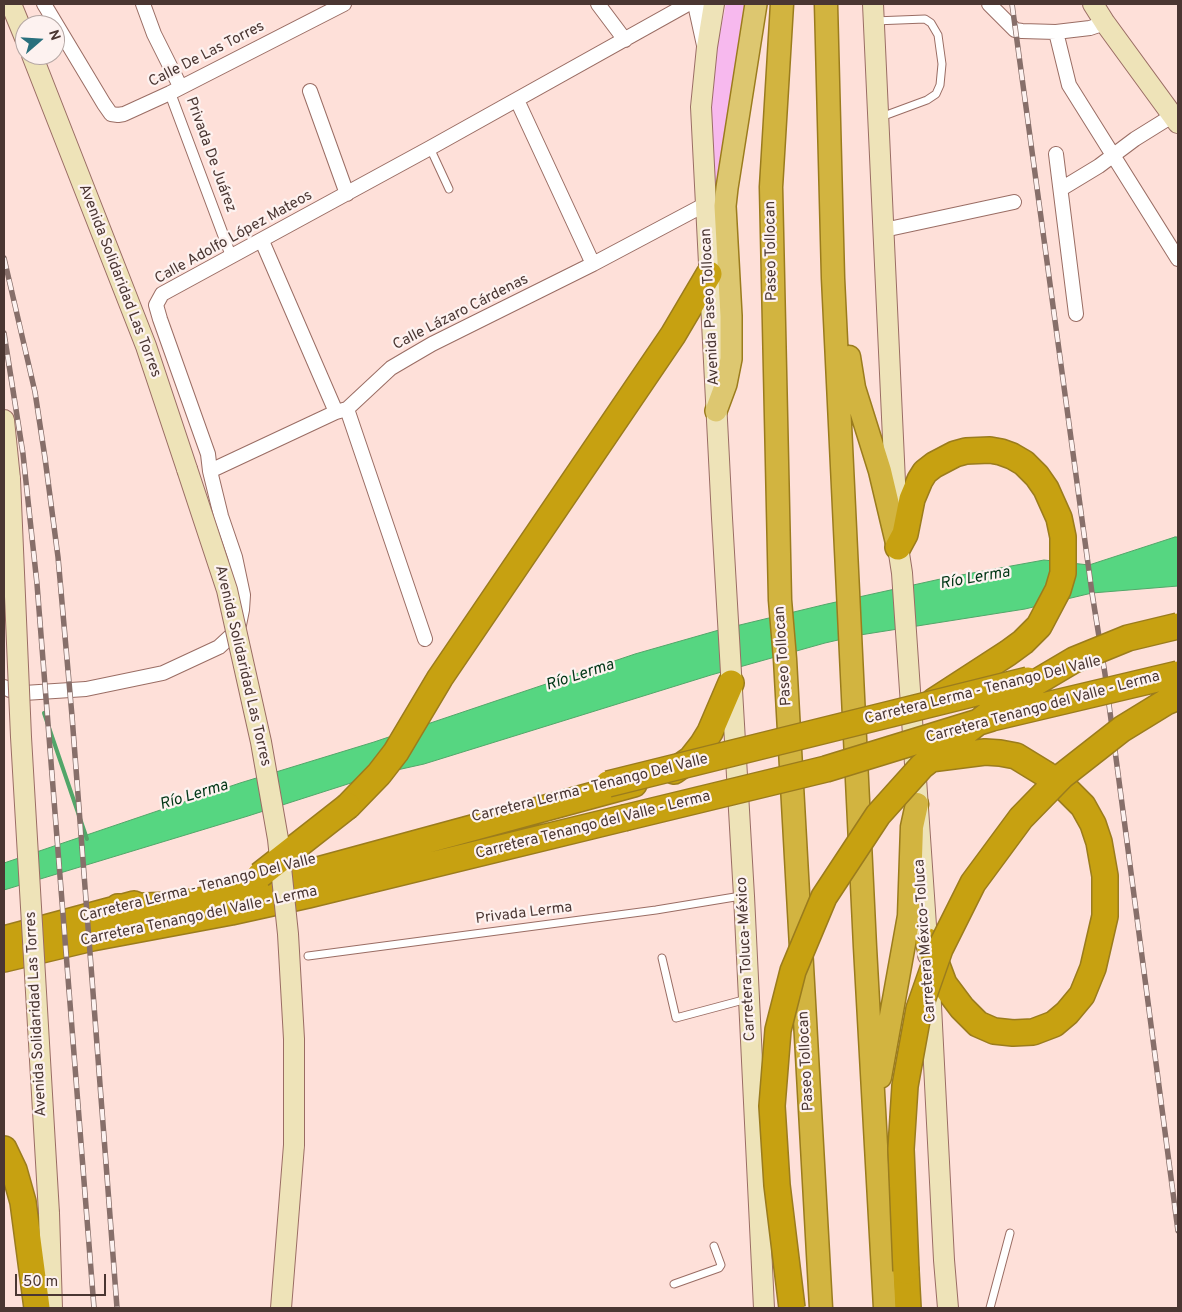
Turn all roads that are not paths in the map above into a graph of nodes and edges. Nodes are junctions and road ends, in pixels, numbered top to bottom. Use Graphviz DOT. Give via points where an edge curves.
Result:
graph roads {
  1 [pos="44,4"];
  2 [pos="142,4"];
  3 [pos="344,4"];
  4 [pos="598,4"];
  5 [pos="688,4"];
  6 [pos="697,4"];
  7 [pos="714,4"];
  8 [pos="756,4"];
  9 [pos="782,4"];
  10 [pos="826,4"];
  11 [pos="989,4"];
  12 [pos="1093,4"];
  13 [pos="873,12"];
  14 [pos="1105,23"];
  15 [pos="1056,32"];
  16 [pos="625,40"];
  17 [pos="706,47"];
  18 [pos="36,65"];
  19 [pos="175,89"];
  20 [pos="310,91"];
  21 [pos="517,100"];
  22 [pos="878,118"];
  23 [pos="1175,119"];
  24 [pos="430,148"];
  25 [pos="1056,154"];
  26 [pos="1114,155"];
  27 [pos="449,189"];
  28 [pos="1061,189"];
  29 [pos="347,194"];
  30 [pos="1014,202"];
  31 [pos="706,204"];
  32 [pos="884,230"];
  33 [pos="262,241"];
  34 [pos="231,256"];
  35 [pos="1178,259"];
  36 [pos="593,264"];
  37 [pos="709,274"];
  38 [pos="833,278"];
  39 [pos="1076,314"];
  40 [pos="342,411"];
  41 [pos="716,411"];
  42 [pos="4,420"];
  43 [pos="210,471"];
  44 [pos="898,547"];
  45 [pos="727,611"];
  46 [pos="1178,626"];
  47 [pos="426,639"];
  48 [pos="1178,643"];
  49 [pos="1178,674"];
  50 [pos="731,679"];
  51 [pos="4,687"];
  52 [pos="1178,697"];
  53 [pos="932,703"];
  54 [pos="915,761"];
  55 [pos="826,769"];
  56 [pos="917,804"];
  57 [pos="260,875"];
  58 [pos="744,896"];
  59 [pos="118,907"];
  60 [pos="4,939"];
  61 [pos="928,941"];
  62 [pos="308,956"];
  63 [pos="662,958"];
  64 [pos="4,959"];
  65 [pos="749,999"];
  66 [pos="873,1107"];
  67 [pos="4,1149"];
  68 [pos="1010,1233"];
  69 [pos="714,1246"];
  70 [pos="674,1284"];
  71 [pos="37,1308"];
  72 [pos="52,1308"];
  73 [pos="281,1308"];
  74 [pos="764,1308"];
  75 [pos="792,1308"];
  76 [pos="821,1308"];
  77 [pos="885,1308"];
  78 [pos="908,1308"];
  79 [pos="948,1308"];
  80 [pos="990,1308"];
  1 -- 19 [label="street, Calle De Las Torres" via="111,114 124,114"];
  2 -- 19 [label="street"];
  3 -- 19 [label="street, Calle De Las Torres"];
  4 -- 16 [label="street"];
  5 -- 16 [label="street, Calle Adolfo López Mateos"];
  6 -- 17 [label="street"];
  7 -- 17 [label="main road, Avenida Paseo Tollocan"];
  8 -- 41 [label="main road" via="725,206 730,359 726,384"];
  9 -- 76 [label="highway, Paseo Tollocan" via="771,186 780,600"];
  10 -- 38 [label="highway"];
  11 -- 15 [label="street" via="1015,30"];
  12 -- 14 [label="main road"];
  13 -- 22 [label="main road"];
  13 -- 22 [label="lane" via="925,19 931,23 938,35 942,64 936,94"];
  14 -- 15 [label="street"];
  14 -- 23 [label="main road"];
  15 -- 26 [label="street" via="1069,85"];
  16 -- 21 [label="street, Calle Adolfo López Mateos"];
  17 -- 31 [label="main road, Avenida Paseo Tollocan" via="701,107"];
  18 -- 73 [label="main road, Avenida Solidaridad Las Torres, bridge" via="146,346 187,469 227,590 261,742 278,839 294,1039 294,1145"];
  19 -- 34 [label="street, Privada De Juárez"];
  20 -- 29 [label="street"];
  21 -- 24 [label="street, Calle Adolfo López Mateos"];
  21 -- 36 [label="street"];
  22 -- 32 [label="main road"];
  23 -- 26 [label="street" via="1135,139"];
  24 -- 27 [label="lane"];
  24 -- 29 [label="street, Calle Adolfo López Mateos"];
  25 -- 28 [label="street"];
  26 -- 28 [label="street"];
  26 -- 35 [label="street"];
  28 -- 39 [label="street"];
  29 -- 33 [label="street, Calle Adolfo López Mateos"];
  30 -- 32 [label="street"];
  31 -- 36 [label="street, Calle Lázaro Cárdenas"];
  31 -- 37 [label="main road, Avenida Paseo Tollocan"];
  32 -- 44 [label="main road"];
  33 -- 34 [label="street, Calle Adolfo López Mateos"];
  33 -- 40 [label="street"];
  34 -- 43 [label="street, Calle Adolfo López Mateos" via="162,294 156,305 208,454"];
  36 -- 40 [label="street, Calle Lázaro Cárdenas" via="408,358 384,374"];
  37 -- 41 [label="main road, Avenida Paseo Tollocan"];
  37 -- 57 [label="highway, bridge" via="673,335 440,678 396,752 348,806"];
  38 -- 44 [label="highway" via="854,388 880,472"];
  38 -- 66 [label="highway"];
  40 -- 43 [label="street, Calle Lázaro Cárdenas"];
  40 -- 47 [label="street"];
  41 -- 45 [label="main road, Avenida Paseo Tollocan"];
  42 -- 72 [label="main road, Avenida Solidaridad Las Torres, bridge" via="10,479"];
  43 -- 51 [label="street, Calle Adolfo López Mateos" via="243,595 239,625 232,635 219,647 163,673 86,689 24,693"];
  44 -- 53 [label="highway" via="905,534 915,488 925,472 955,454 978,450 1012,456 1037,476 1059,518 1063,536 1063,573 1039,626 1022,642"];
  44 -- 54 [label="main road, Carretera México-Toluca, bridge"];
  45 -- 50 [label="main road, Carretera Toluca-México"];
  46 -- 75 [label="highway, bridge" via="1128,638 1083,657 1008,699 922,766 878,815 824,897 793,972 778,1030 772,1106 777,1185"];
  48 -- 53 [label="highway, Carretera Lerma - Tenango Del Valle, bridge"];
  49 -- 55 [label="highway, Carretera Tenango del Valle - Lerma, bridge" via="992,718"];
  50 -- 58 [label="main road, Carretera Toluca-México"];
  50 -- 59 [label="highway" via="710,732 690,759 679,768 652,779 246,890 173,905"];
  52 -- 78 [label="highway, bridge" via="1122,729 1062,776 1021,818 973,883 940,949 919,1009 904,1086 901,1149"];
  53 -- 57 [label="highway, Carretera Lerma - Tenango Del Valle, bridge"];
  54 -- 55 [label="highway" via="843,775"];
  54 -- 56 [label="main road, Carretera México-Toluca"];
  54 -- 61 [label="highway, bridge" via="985,752 1016,756 1066,789 1083,806 1100,842 1105,876 1105,916 1093,968 1082,995 1054,1024 1033,1032 994,1032 978,1024 944,984"];
  55 -- 64 [label="highway, Carretera Tenango del Valle - Lerma, bridge" via="308,895"];
  56 -- 61 [label="main road, Carretera México-Toluca"];
  56 -- 66 [label="highway" via="912,827 909,916 884,1063"];
  57 -- 59 [label="highway, Carretera Lerma - Tenango Del Valle"];
  58 -- 62 [label="lane, Privada Lerma"];
  58 -- 65 [label="main road, Carretera Toluca-México"];
  59 -- 60 [label="highway, Carretera Lerma - Tenango Del Valle"];
  61 -- 79 [label="main road, Carretera México-Toluca"];
  63 -- 65 [label="lane" via="676,1018"];
  65 -- 74 [label="main road, Carretera Toluca-México"];
  66 -- 77 [label="highway"];
  67 -- 71 [label="highway" via="23,1202"];
  68 -- 80 [label="lane"];
  69 -- 70 [label="lane" via="721,1265 719,1268"];
}
